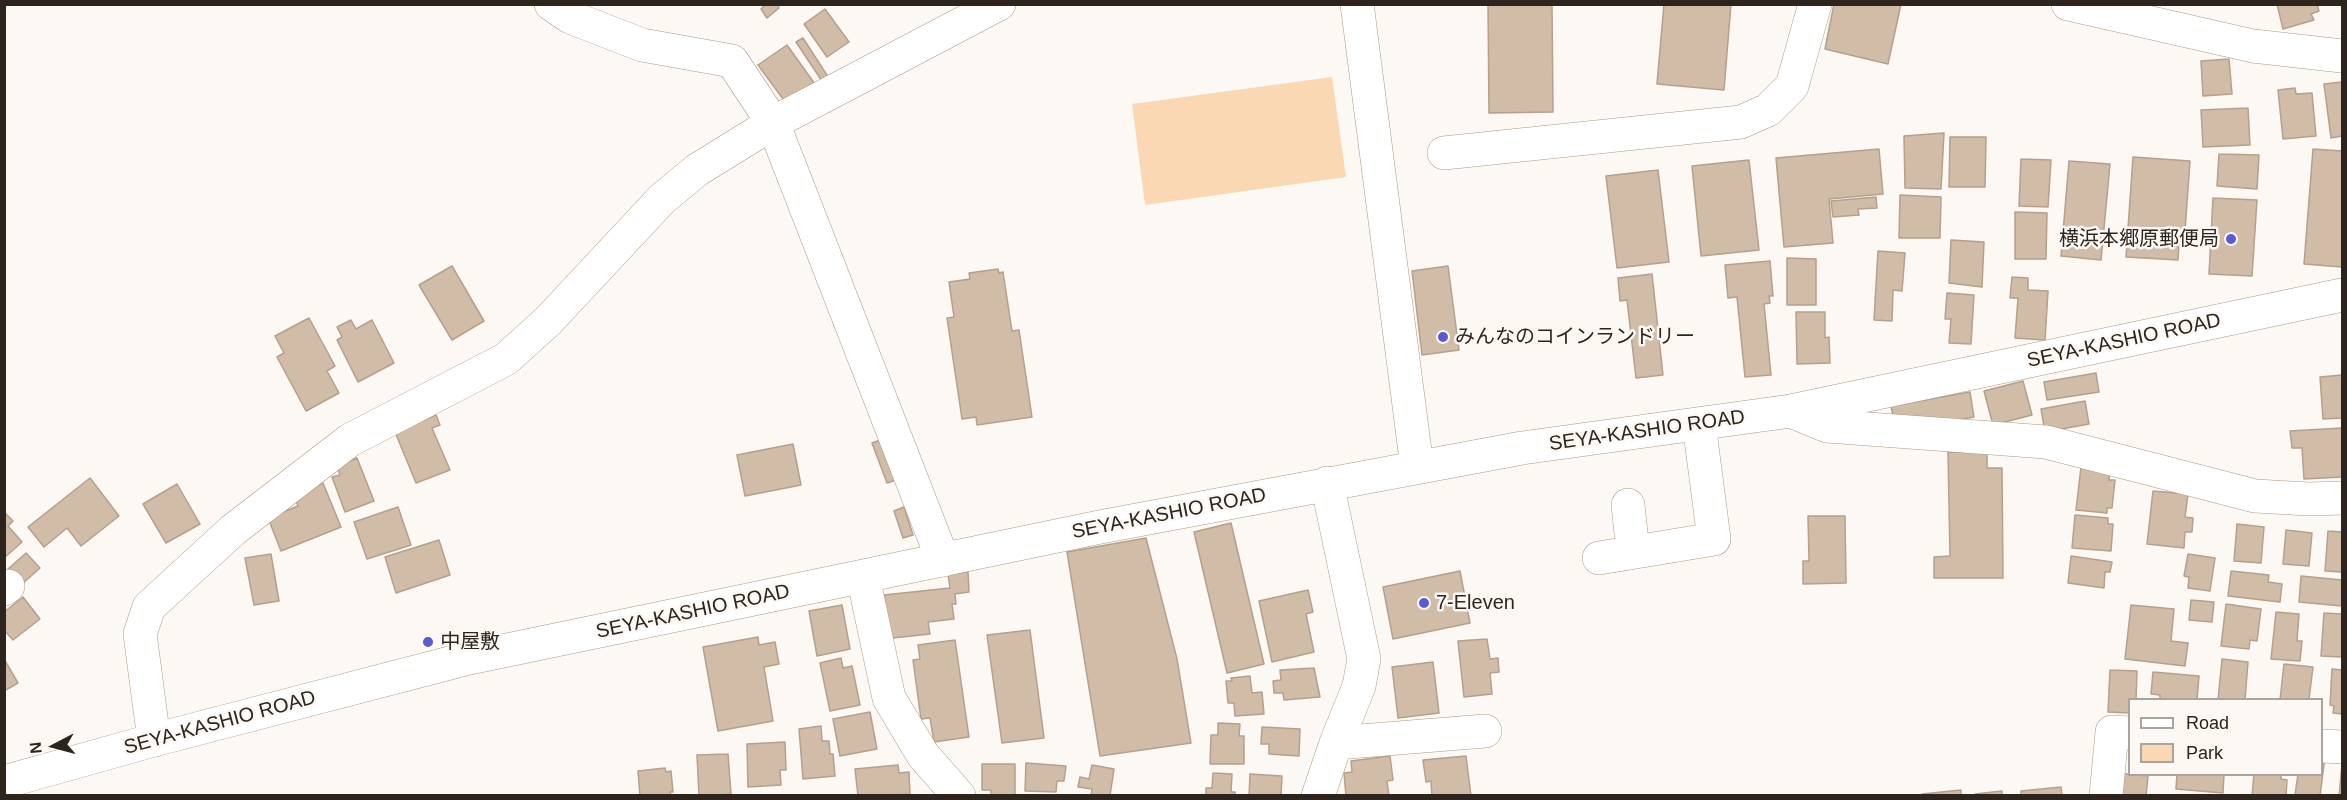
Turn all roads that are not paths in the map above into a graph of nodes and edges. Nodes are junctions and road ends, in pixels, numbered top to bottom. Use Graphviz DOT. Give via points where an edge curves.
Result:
graph roads {
  1 [pos="551,4"];
  2 [pos="999,4"];
  3 [pos="1357,4"];
  4 [pos="1815,4"];
  5 [pos="2068,4"];
  6 [pos="2343,56"];
  7 [pos="773,123"];
  8 [pos="1444,153"];
  9 [pos="2343,295"];
  10 [pos="1791,411"];
  11 [pos="1699,424"];
  12 [pos="1417,467"];
  13 [pos="1327,483"];
  14 [pos="2343,498"];
  15 [pos="1628,505"];
  16 [pos="1633,552"];
  17 [pos="1599,558"];
  18 [pos="943,560"];
  19 [pos="863,577"];
  20 [pos="1485,731"];
  21 [pos="2121,733"];
  22 [pos="154,740"];
  23 [pos="1336,743"];
  24 [pos="2323,746"];
  25 [pos="2343,747"];
  26 [pos="4,782"];
  27 [pos="959,795"];
  28 [pos="1318,795"];
  29 [pos="2106,795"];
  1 -- 7 [label="street" via="570,17 642,45 732,61"];
  2 -- 7 [label="street"];
  3 -- 12 [label="street"];
  4 -- 8 [label="street" via="1792,86 1768,110 1741,123"];
  5 -- 6 [label="street" via="2253,46"];
  7 -- 18 [label="street"];
  7 -- 22 [label="street" via="698,170 662,199 548,321 506,358 350,440 233,530 150,607 140,634"];
  9 -- 10 [label="street, SEYA-KASHIO ROAD"];
  10 -- 11 [label="street, SEYA-KASHIO ROAD"];
  10 -- 14 [label="street" via="1827,426 2046,442 2255,496"];
  11 -- 12 [label="street, SEYA-KASHIO ROAD"];
  11 -- 16 [label="street" via="1714,539"];
  12 -- 13 [label="street, SEYA-KASHIO ROAD"];
  13 -- 18 [label="street, SEYA-KASHIO ROAD"];
  13 -- 23 [label="street" via="1364,659 1359,686"];
  15 -- 16 [label="street"];
  16 -- 17 [label="street"];
  18 -- 19 [label="street, SEYA-KASHIO ROAD"];
  19 -- 22 [label="street, SEYA-KASHIO ROAD" via="469,658"];
  19 -- 27 [label="street" via="888,698 923,755"];
  20 -- 23 [label="street"];
  21 -- 29 [label="street"];
  22 -- 26 [label="street, SEYA-KASHIO ROAD"];
  23 -- 28 [label="street"];
  24 -- 25 [label="street"];
}
